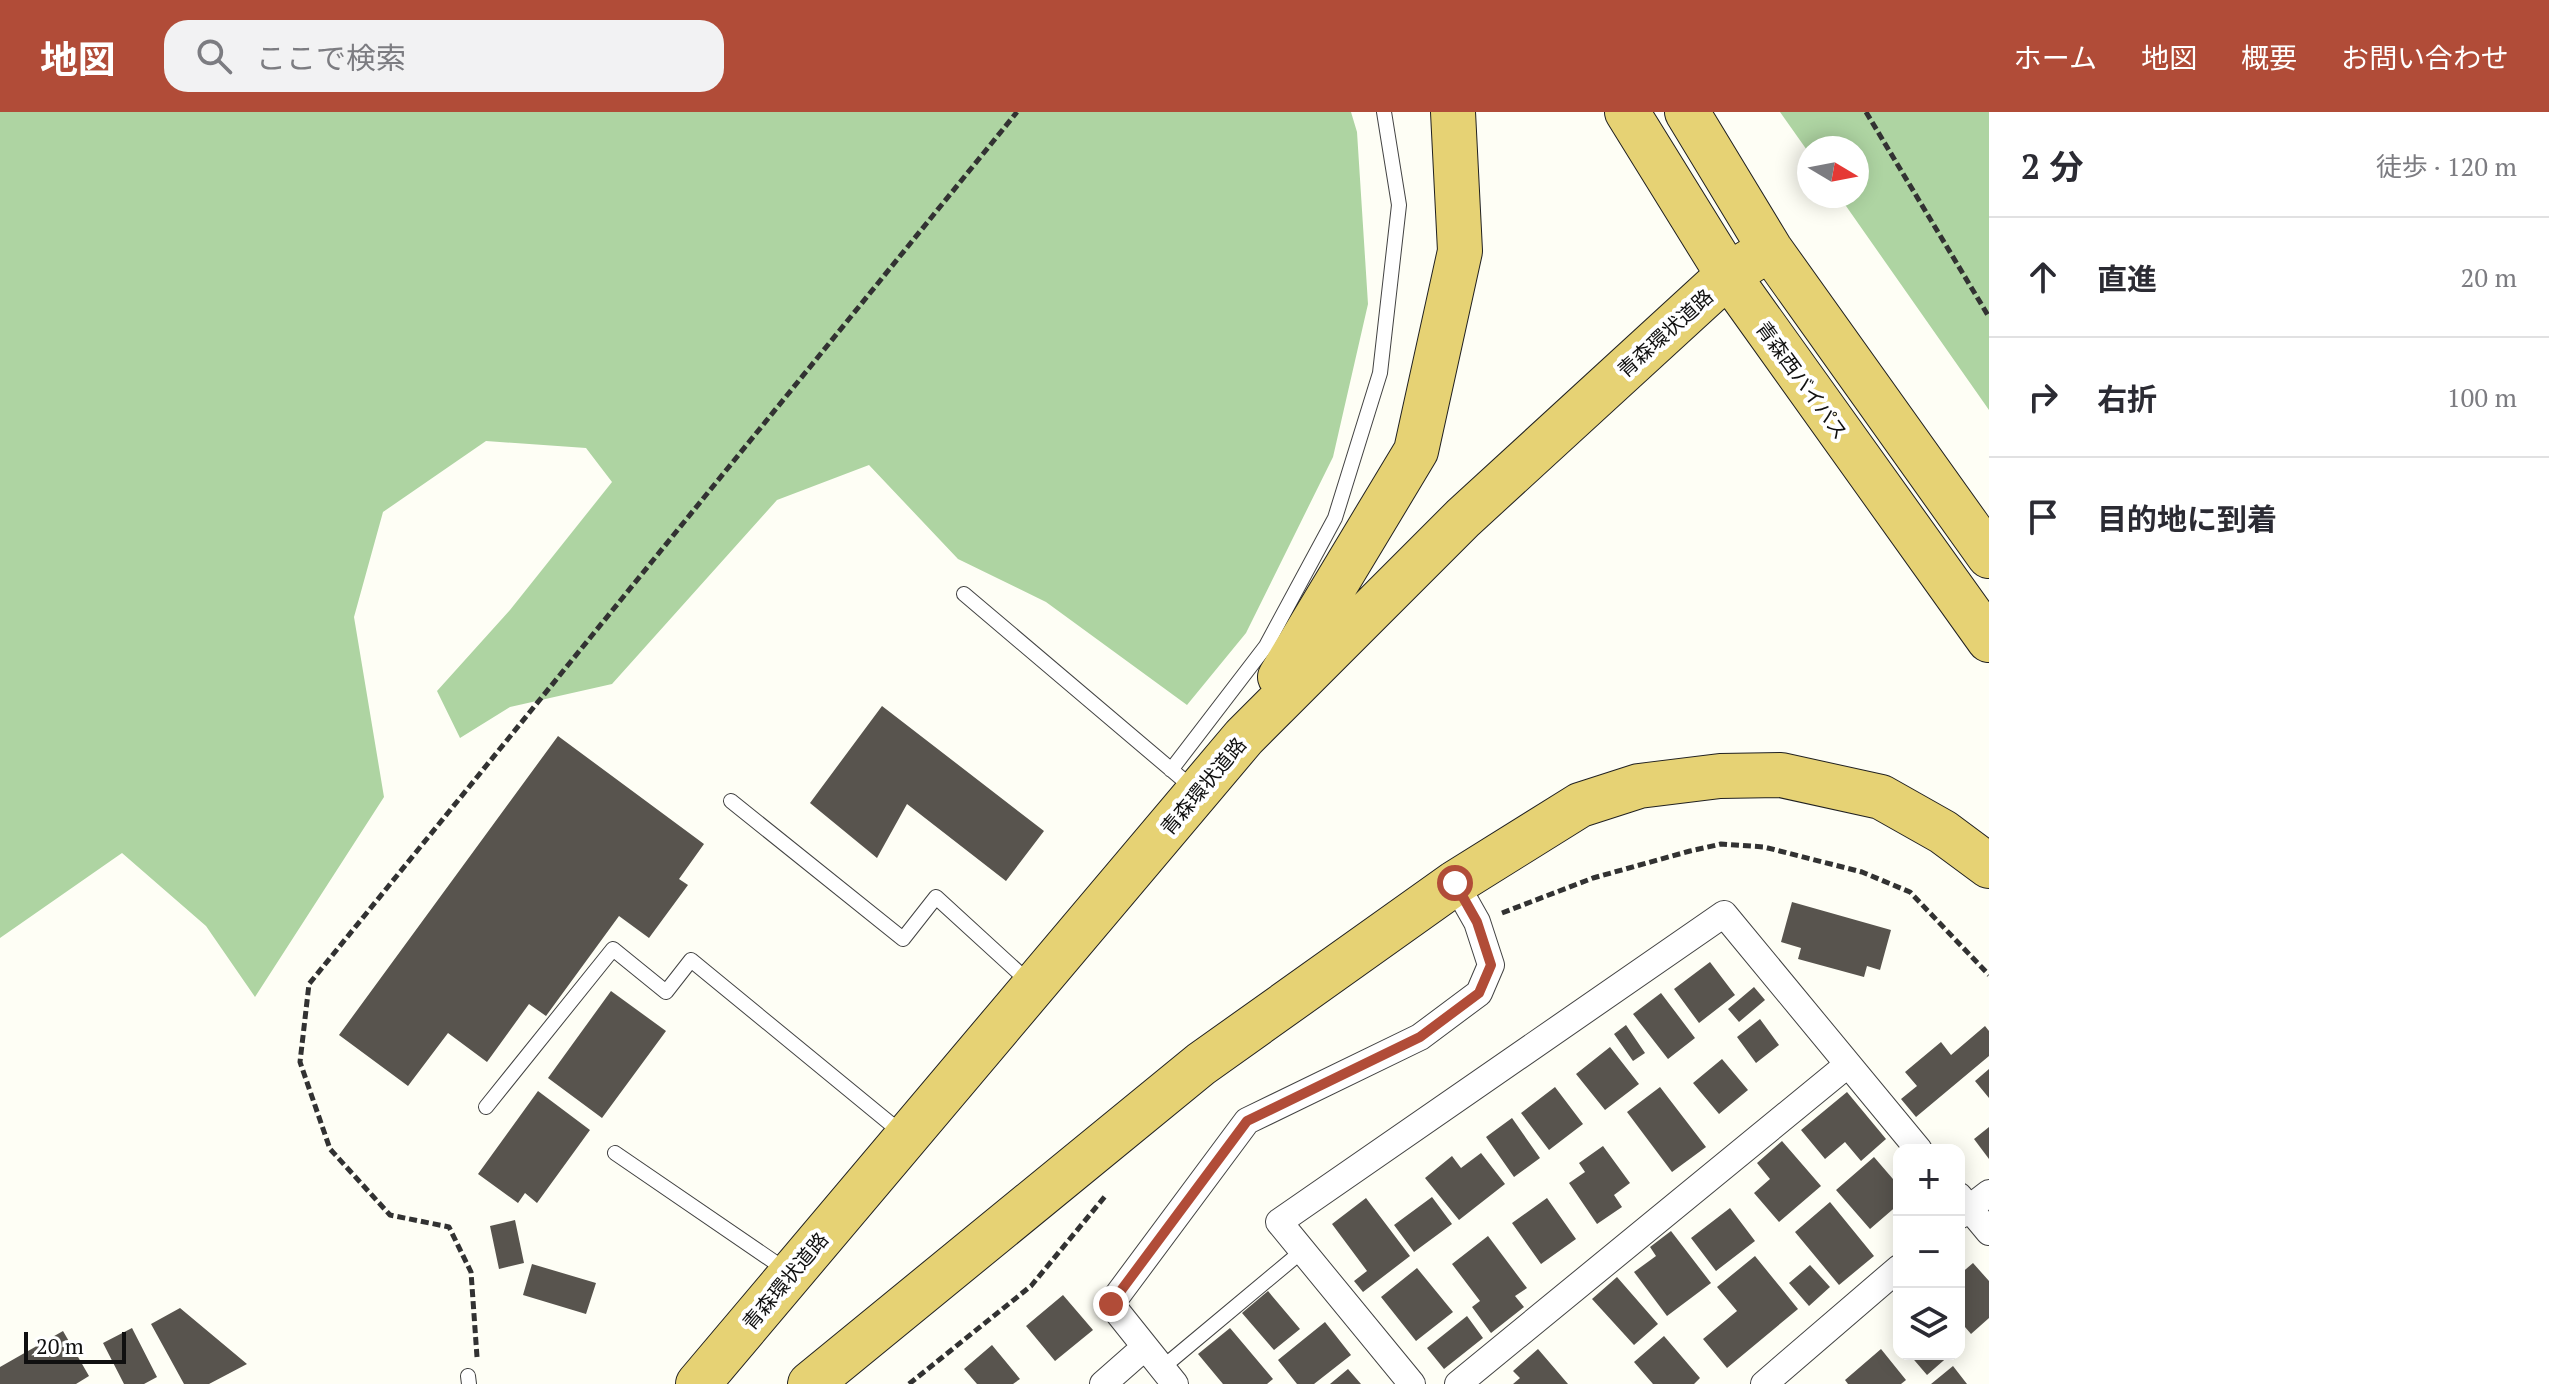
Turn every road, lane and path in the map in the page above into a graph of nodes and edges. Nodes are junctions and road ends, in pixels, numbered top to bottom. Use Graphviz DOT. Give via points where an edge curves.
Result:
graph roads {
  1 [pos="1017,112"];
  2 [pos="1384,112"];
  3 [pos="1453,112"];
  4 [pos="1627,112"];
  5 [pos="1687,112"];
  6 [pos="1866,112"];
  7 [pos="1770,249"];
  8 [pos="1728,275"];
  9 [pos="1989,317"];
  10 [pos="1989,556"];
  11 [pos="964,594"];
  12 [pos="1989,640"];
  13 [pos="1244,737"];
  14 [pos="1184,781"];
  15 [pos="731,801"];
  16 [pos="1989,866"];
  17 [pos="1455,883"];
  18 [pos="1034,986"];
  19 [pos="1846,1066"];
  20 [pos="486,1107"];
  21 [pos="906,1137"];
  22 [pos="1914,1144"];
  23 [pos="615,1153"];
  24 [pos="1969,1203"];
  25 [pos="1989,1232"];
  26 [pos="1301,1252"];
  27 [pos="792,1273"];
  28 [pos="1893,1273"];
  29 [pos="1145,1347"];
  30 [pos="1168,1376"];
  31 [pos="468,1380"];
  32 [pos="698,1384"];
  33 [pos="810,1384"];
  34 [pos="1103,1384"];
  35 [pos="1412,1384"];
  36 [pos="1458,1384"];
  37 [pos="1764,1384"];
  1 -- 31 [label="path" via="309,984 300,1062 330,1149 390,1215 449,1227 471,1272 477,1364"];
  2 -- 14 [label="lane" via="1399,205 1380,373 1335,518"];
  3 -- 13 [label="highway" via="1460,251 1416,451"];
  4 -- 8 [label="highway, 青森西バイパス"];
  5 -- 7 [label="highway"];
  6 -- 9 [label="path"];
  7 -- 8 [label="highway, 青森環状道路"];
  7 -- 10 [label="highway"];
  8 -- 12 [label="highway, 青森西バイパス"];
  8 -- 13 [label="highway, 青森環状道路" via="1463,518"];
  11 -- 14 [label="lane"];
  13 -- 14 [label="highway, 青森環状道路"];
  14 -- 18 [label="highway, 青森環状道路"];
  15 -- 18 [label="lane" via="903,939 936,897"];
  16 -- 17 [label="highway" via="1881,797 1781,775 1720,776 1639,786 1580,805"];
  17 -- 29 [label="street" via="1477,922 1491,965 1479,993 1420,1037 1247,1121 1111,1304"];
  17 -- 33 [label="highway" via="1201,1064"];
  18 -- 21 [label="highway, 青森環状道路"];
  19 -- 22 [label="street"];
  19 -- 26 [label="street" via="1724,914 1279,1222"];
  19 -- 36 [label="street"];
  20 -- 21 [label="lane" via="613,949 666,992 691,960"];
  21 -- 27 [label="highway, 青森環状道路"];
  23 -- 27 [label="lane"];
  24 -- 25 [label="street"];
  26 -- 30 [label="lane"];
  26 -- 35 [label="street"];
  27 -- 32 [label="highway, 青森環状道路"];
  28 -- 37 [label="street"];
  29 -- 30 [label="street"];
  29 -- 34 [label="street"];
}
